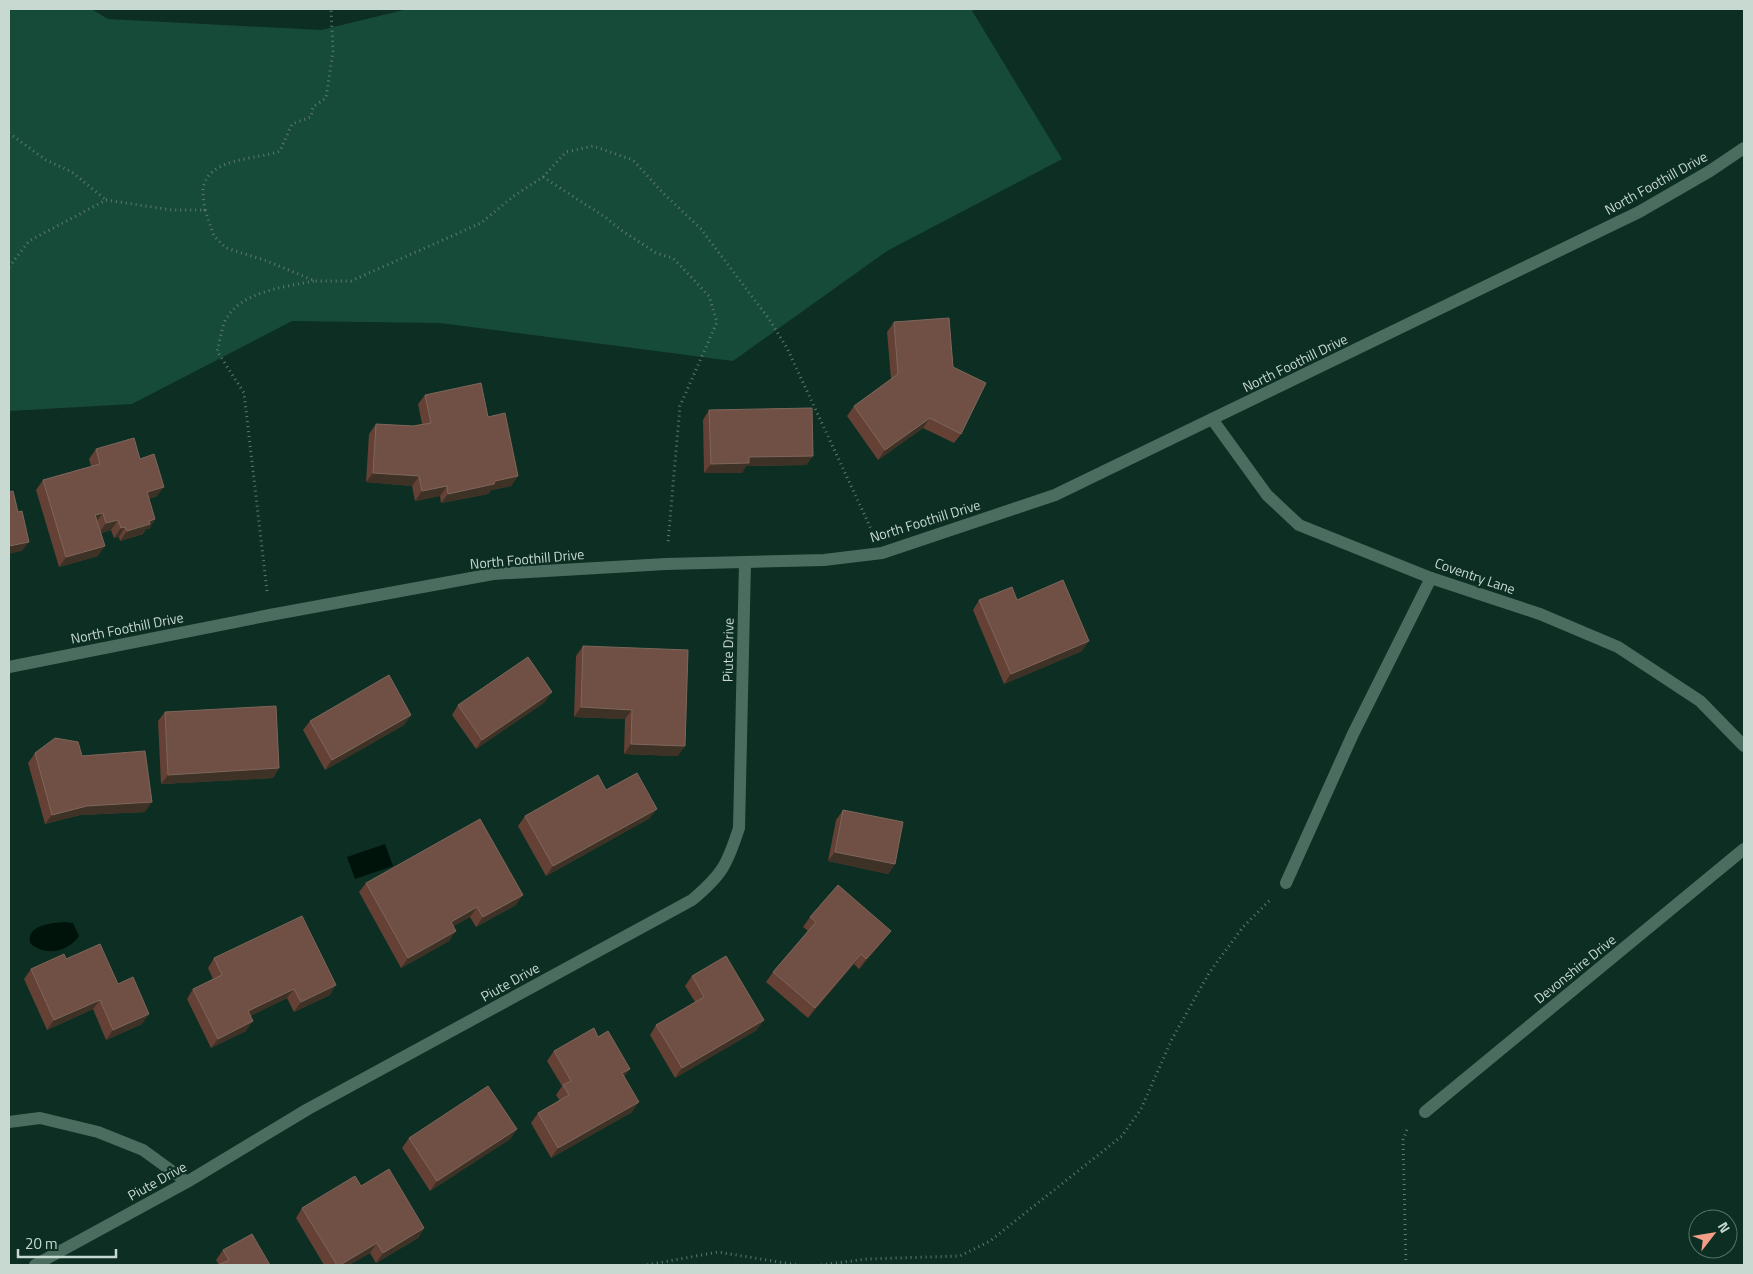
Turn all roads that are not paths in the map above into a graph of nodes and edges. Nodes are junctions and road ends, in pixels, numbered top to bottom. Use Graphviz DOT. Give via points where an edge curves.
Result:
graph roads {
  1 [pos="1744,148"];
  2 [pos="1212,419"];
  3 [pos="745,563"];
  4 [pos="1431,578"];
  5 [pos="9,667"];
  6 [pos="1744,746"];
  7 [pos="1744,849"];
  8 [pos="1286,883"];
  9 [pos="1425,1112"];
  10 [pos="9,1122"];
  11 [pos="186,1182"];
  12 [pos="35,1265"];
  1 -- 2 [label="street, North Foothill Drive" via="1640,212"];
  2 -- 3 [label="street, North Foothill Drive" via="1054,494 882,553 824,560"];
  2 -- 4 [label="street, Coventry Lane" via="1267,495 1299,525"];
  3 -- 5 [label="street, North Foothill Drive" via="493,574"];
  3 -- 11 [label="street, Piute Drive" via="739,828 727,863 714,881 692,900 308,1109"];
  4 -- 6 [label="street, Coventry Lane" via="1540,614 1618,647 1700,701"];
  4 -- 8 [label="street" via="1352,734"];
  7 -- 9 [label="street, Devonshire Drive"];
  10 -- 11 [label="street" via="40,1118 98,1132 143,1150"];
  11 -- 12 [label="street, Piute Drive"];
}
